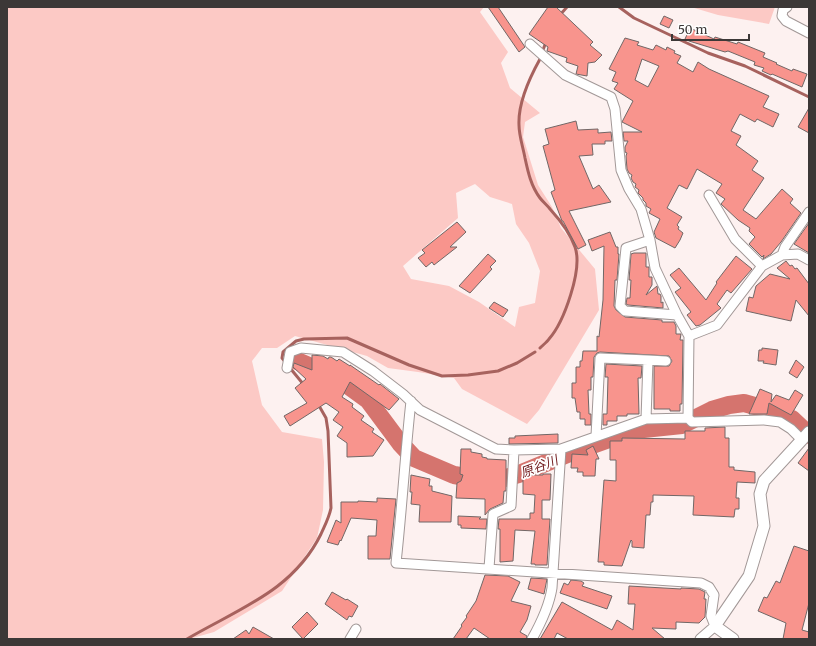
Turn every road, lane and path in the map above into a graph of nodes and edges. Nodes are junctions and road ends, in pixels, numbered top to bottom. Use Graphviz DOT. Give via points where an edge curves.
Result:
graph roads {
  1 [pos="787,7"];
  2 [pos="809,34"];
  3 [pos="530,44"];
  4 [pos="709,195"];
  5 [pos="809,212"];
  6 [pos="650,240"];
  7 [pos="782,256"];
  8 [pos="809,260"];
  9 [pos="762,266"];
  10 [pos="677,315"];
  11 [pos="689,336"];
  12 [pos="648,360"];
  13 [pos="666,361"];
  14 [pos="288,368"];
  15 [pos="411,401"];
  16 [pos="688,418"];
  17 [pos="646,419"];
  18 [pos="596,436"];
  19 [pos="804,437"];
  20 [pos="561,449"];
  21 [pos="514,450"];
  22 [pos="489,568"];
  23 [pos="553,573"];
  24 [pos="715,626"];
  25 [pos="356,629"];
  26 [pos="350,639"];
  27 [pos="532,639"];
  28 [pos="700,639"];
  29 [pos="733,639"];
  1 -- 2 [label="street" via="783,10 782,16 786,21"];
  3 -- 6 [label="street" via="565,75 611,97 615,109 621,170 640,210"];
  4 -- 9 [label="street" via="735,239"];
  5 -- 7 [label="street" via="785,247"];
  6 -- 10 [label="street" via="655,268"];
  6 -- 10 [label="street" via="626,248 620,306 625,311"];
  7 -- 8 [label="street" via="798,254"];
  7 -- 9 [label="street"];
  9 -- 11 [label="street" via="717,325"];
  10 -- 11 [label="street"];
  11 -- 16 [label="street"];
  12 -- 13 [label="street"];
  12 -- 17 [label="street"];
  12 -- 18 [label="street" via="600,358"];
  14 -- 15 [label="street" via="290,352 301,348 343,352 373,371"];
  15 -- 21 [label="street" via="420,410 496,449"];
  15 -- 22 [label="street" via="396,563"];
  16 -- 17 [label="street"];
  16 -- 19 [label="street" via="692,422 780,422"];
  17 -- 18 [label="street"];
  18 -- 20 [label="street"];
  19 -- 24 [label="street" via="764,482 760,494 764,526 750,576"];
  20 -- 21 [label="street"];
  20 -- 23 [label="street"];
  21 -- 22 [label="street" via="511,506 494,514"];
  22 -- 23 [label="street"];
  23 -- 24 [label="street" via="701,583 709,587 714,595 711,616"];
  23 -- 27 [label="street" via="550,600"];
  24 -- 28 [label="street"];
  24 -- 29 [label="street"];
  25 -- 26 [label="street"];
}
